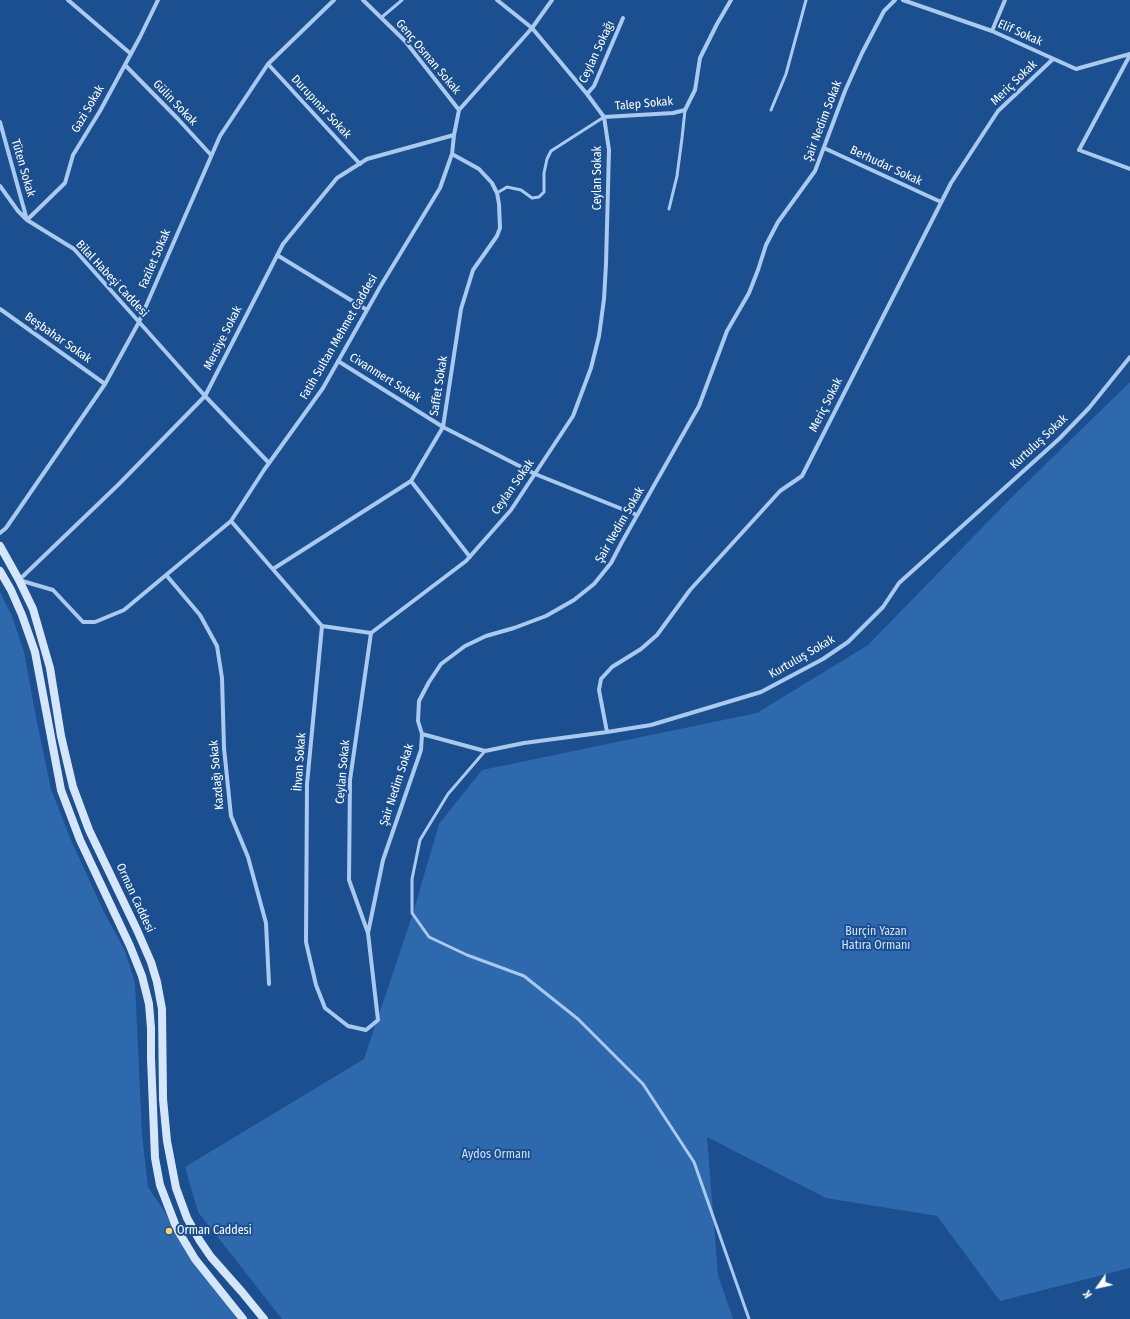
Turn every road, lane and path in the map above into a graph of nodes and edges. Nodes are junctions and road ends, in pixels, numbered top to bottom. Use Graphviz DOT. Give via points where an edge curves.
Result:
graph roads {
  1 [pos="68,0"];
  2 [pos="158,0"];
  3 [pos="334,0"];
  4 [pos="363,0"];
  5 [pos="402,0"];
  6 [pos="497,0"];
  7 [pos="552,0"];
  8 [pos="731,0"];
  9 [pos="806,0"];
  10 [pos="895,0"];
  11 [pos="902,0"];
  12 [pos="1005,0"];
  13 [pos="382,17"];
  14 [pos="623,18"];
  15 [pos="532,28"];
  16 [pos="992,31"];
  17 [pos="131,54"];
  18 [pos="1130,54"];
  19 [pos="1053,59"];
  20 [pos="268,64"];
  21 [pos="125,66"];
  22 [pos="587,94"];
  23 [pos="459,110"];
  24 [pos="685,110"];
  25 [pos="771,110"];
  26 [pos="604,117"];
  27 [pos="0,122"];
  28 [pos="454,135"];
  29 [pos="824,148"];
  30 [pos="452,154"];
  31 [pos="211,155"];
  32 [pos="360,164"];
  33 [pos="1130,169"];
  34 [pos="0,186"];
  35 [pos="497,193"];
  36 [pos="941,202"];
  37 [pos="669,209"];
  38 [pos="27,220"];
  39 [pos="277,255"];
  40 [pos="0,309"];
  41 [pos="367,310"];
  42 [pos="139,322"];
  43 [pos="1130,357"];
  44 [pos="338,361"];
  45 [pos="105,384"];
  46 [pos="205,396"];
  47 [pos="443,427"];
  48 [pos="269,463"];
  49 [pos="535,474"];
  50 [pos="411,481"];
  51 [pos="637,515"];
  52 [pos="231,520"];
  53 [pos="0,533"];
  54 [pos="0,546"];
  55 [pos="470,557"];
  56 [pos="273,569"];
  57 [pos="0,571"];
  58 [pos="167,576"];
  59 [pos="19,580"];
  60 [pos="9,587"];
  61 [pos="322,626"];
  62 [pos="371,633"];
  63 [pos="607,732"];
  64 [pos="422,734"];
  65 [pos="485,751"];
  66 [pos="368,933"];
  67 [pos="269,984"];
  68 [pos="348,1026"];
  69 [pos="243,1319"];
  70 [pos="264,1319"];
  71 [pos="749,1319"];
  1 -- 17 [label="street"];
  2 -- 17 [label="street, Gazi Sokak"];
  3 -- 20 [label="street, Fazilet Sokak"];
  4 -- 13 [label="street, Genç Osman Sokak"];
  5 -- 13 [label="lane"];
  6 -- 15 [label="street, Ceylan Sokak"];
  7 -- 15 [label="street"];
  8 -- 24 [label="street, Talep Sokak" via="700,58 695,90"];
  9 -- 25 [label="lane" via="786,74"];
  10 -- 29 [label="street, Şair Nedim Sokak" via="884,11 862,53"];
  11 -- 16 [label="street, Elif Sokak"];
  12 -- 16 [label="street"];
  13 -- 23 [label="street, Genç Osman Sokak" via="405,41"];
  14 -- 22 [label="street, Ceylan Sokağı" via="594,86"];
  15 -- 22 [label="street, Ceylan Sokak"];
  15 -- 23 [label="street"];
  16 -- 19 [label="street, Elif Sokak"];
  17 -- 21 [label="street, Gazi Sokak"];
  18 -- 19 [label="street, Elif Sokak" via="1076,69"];
  18 -- 33 [label="street" via="1079,150"];
  19 -- 36 [label="street, Meriç Sokak" via="998,111 951,182"];
  20 -- 31 [label="street, Fazilet Sokak" via="220,136"];
  20 -- 32 [label="street, Durupınar Sokak"];
  21 -- 31 [label="street, Gülin Sokak"];
  21 -- 38 [label="street, Gazi Sokak" via="73,155 64,183"];
  22 -- 26 [label="street, Ceylan Sokak"];
  23 -- 28 [label="street, Fatih Sultan Mehmet Caddesi"];
  24 -- 26 [label="street, Talep Sokak"];
  24 -- 37 [label="lane"];
  26 -- 35 [label="lane" via="551,151 544,173 544,192 540,197 532,198 521,190 507,186"];
  26 -- 49 [label="street, Ceylan Sokak" via="609,172 604,299 599,336 592,368 573,416"];
  27 -- 38 [label="street, Tüten Sokak"];
  28 -- 30 [label="street, Fatih Sultan Mehmet Caddesi"];
  28 -- 32 [label="street, Mersiye Sokak" via="367,159"];
  29 -- 36 [label="street, Berhudar Sokak"];
  29 -- 51 [label="street, Şair Nedim Sokak" via="815,170 778,222 766,245 749,293 727,331 699,406"];
  30 -- 35 [label="street, Saffet Sokak" via="478,169 492,183"];
  30 -- 41 [label="street, Fatih Sultan Mehmet Caddesi" via="440,188"];
  31 -- 42 [label="street, Fazilet Sokak"];
  32 -- 39 [label="street, Mersiye Sokak" via="337,178"];
  34 -- 38 [label="street, Bilal Habeşi Caddesi"];
  35 -- 47 [label="street, Saffet Sokak" via="500,228 473,270 461,309"];
  36 -- 63 [label="street, Meriç Sokak" via="802,476 780,491 690,590 657,635 641,649 612,667 601,679 599,690"];
  38 -- 42 [label="street, Bilal Habeşi Caddesi" via="74,249"];
  39 -- 41 [label="street"];
  39 -- 46 [label="street, Mersiye Sokak"];
  40 -- 45 [label="street, Beşbahar Sokak"];
  41 -- 44 [label="street, Fatih Sultan Mehmet Caddesi"];
  42 -- 45 [label="street, Fazilet Sokak"];
  42 -- 46 [label="street, Bilal Habeşi Caddesi"];
  43 -- 63 [label="street, Kurtuluş Sokak" via="1089,408 1059,439 899,583 883,607 823,659 761,692 651,725"];
  44 -- 47 [label="street, Civanmert Sokak"];
  44 -- 48 [label="street, Fatih Sultan Mehmet Caddesi" via="323,388"];
  45 -- 53 [label="street, Fazilet Sokak" via="6,528"];
  46 -- 48 [label="street, Bilal Habeşi Caddesi"];
  46 -- 59 [label="street, Mersiye Sokak" via="119,484"];
  47 -- 49 [label="street, Civanmert Sokak"];
  47 -- 50 [label="street, Saffet Sokak"];
  48 -- 52 [label="street, Fatih Sultan Mehmet Caddesi"];
  49 -- 51 [label="street, Civanmert Sokak"];
  49 -- 55 [label="street, Ceylan Sokak" via="511,510"];
  50 -- 55 [label="street"];
  50 -- 56 [label="street, Saffet Sokak"];
  51 -- 64 [label="street, Şair Nedim Sokak" via="611,564 594,584 574,600 546,616 479,639 441,664 419,701 418,721"];
  52 -- 56 [label="street"];
  52 -- 58 [label="street, Fatih Sultan Mehmet Caddesi"];
  54 -- 59 [label="street, Orman Caddesi"];
  55 -- 62 [label="street, Ceylan Sokak"];
  56 -- 61 [label="street"];
  57 -- 60 [label="street, Orman Caddesi"];
  58 -- 59 [label="street, Fatih Sultan Mehmet Caddesi" via="124,610 95,622 83,622 53,590"];
  58 -- 67 [label="street, Kazdağı Sokak" via="200,615 218,646 231,816 248,857 266,923"];
  59 -- 60 [label="street"];
  59 -- 70 [label="street, Orman Caddesi" via="33,609 50,668 73,787 89,830 151,962 157,982 162,1009 163,1100 167,1141 176,1188 187,1218 200,1241"];
  60 -- 69 [label="street, Orman Caddesi" via="35,652 61,790 80,840 142,976 149,1004 155,1158 160,1185 177,1229 195,1259"];
  61 -- 62 [label="street"];
  61 -- 68 [label="street, İhvan Sokak" via="307,784 306,942 316,985 325,1008"];
  62 -- 66 [label="street, Ceylan Sokak" via="350,780 349,865 349,880"];
  63 -- 65 [label="street, Kurtuluş Sokak"];
  64 -- 65 [label="street, Kurtuluş Sokak"];
  64 -- 66 [label="street, Şair Nedim Sokak" via="421,750 383,860"];
  65 -- 71 [label="lane" via="448,794 420,840 412,879 412,913 429,938 524,976 578,1019 643,1084 694,1162"];
  66 -- 68 [label="street, Şair Nedim Sokak" via="378,1020 366,1030"];
}
